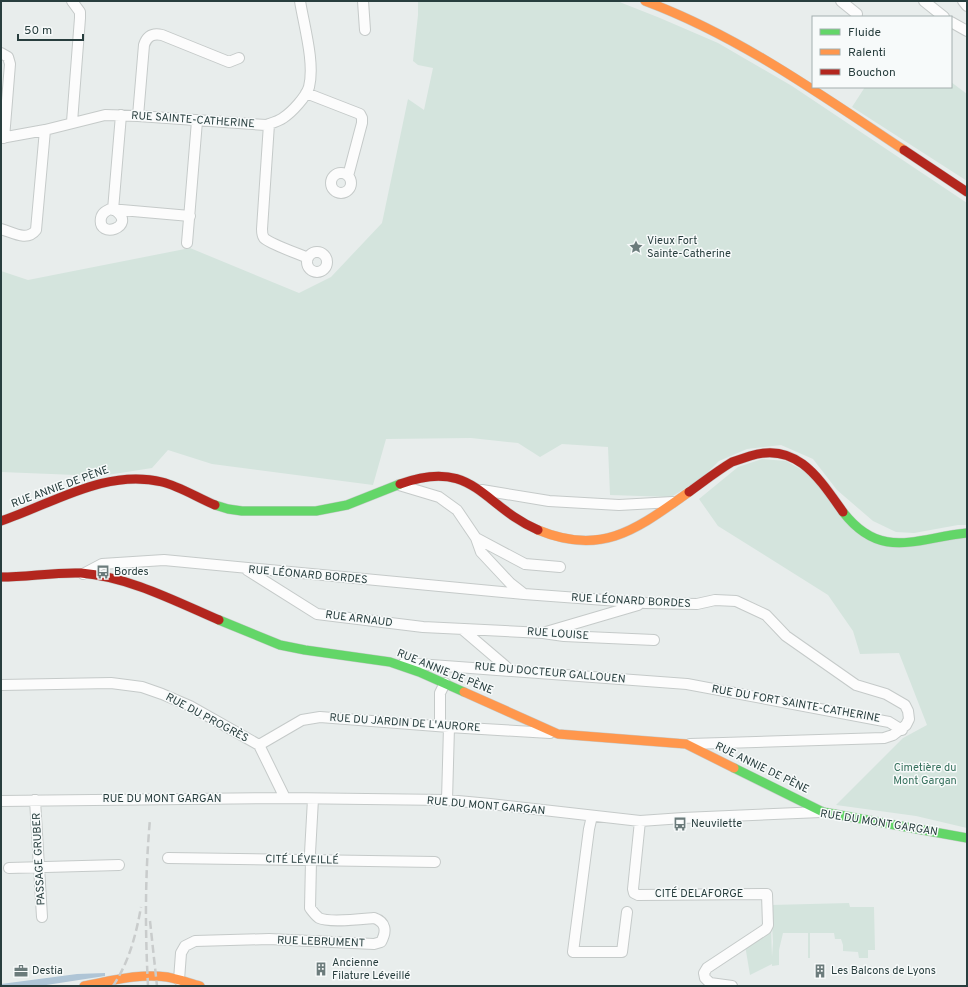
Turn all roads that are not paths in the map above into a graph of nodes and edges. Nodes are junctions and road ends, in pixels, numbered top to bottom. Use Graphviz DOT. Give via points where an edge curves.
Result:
graph roads {
  1 [pos="72,1"];
  2 [pos="300,1"];
  3 [pos="363,1"];
  4 [pos="645,1"];
  5 [pos="841,1"];
  6 [pos="924,1"];
  7 [pos="963,1"];
  8 [pos="967,6"];
  9 [pos="857,14"];
  10 [pos="943,16"];
  11 [pos="952,23"];
  12 [pos="364,30"];
  13 [pos="967,31"];
  14 [pos="1,53"];
  15 [pos="239,58"];
  16 [pos="306,93"];
  17 [pos="122,115"];
  18 [pos="138,116"];
  19 [pos="197,121"];
  20 [pos="72,122"];
  21 [pos="269,124"];
  22 [pos="45,130"];
  23 [pos="2,138"];
  24 [pos="348,176"];
  25 [pos="967,192"];
  26 [pos="190,216"];
  27 [pos="1,229"];
  28 [pos="187,243"];
  29 [pos="308,258"];
  30 [pos="398,485"];
  31 [pos="478,489"];
  32 [pos="675,501"];
  33 [pos="1,521"];
  34 [pos="967,533"];
  35 [pos="476,538"];
  36 [pos="560,567"];
  37 [pos="246,569"];
  38 [pos="83,574"];
  39 [pos="1,577"];
  40 [pos="524,594"];
  41 [pos="646,603"];
  42 [pos="462,628"];
  43 [pos="543,632"];
  44 [pos="654,640"];
  45 [pos="390,662"];
  46 [pos="510,670"];
  47 [pos="445,683"];
  48 [pos="687,684"];
  49 [pos="1,685"];
  50 [pos="444,727"];
  51 [pos="902,730"];
  52 [pos="558,734"];
  53 [pos="686,744"];
  54 [pos="259,745"];
  55 [pos="285,798"];
  56 [pos="313,799"];
  57 [pos="35,800"];
  58 [pos="447,800"];
  59 [pos="1,801"];
  60 [pos="823,812"];
  61 [pos="592,816"];
  62 [pos="640,821"];
  63 [pos="967,838"];
  64 [pos="168,858"];
  65 [pos="311,861"];
  66 [pos="435,862"];
  67 [pos="119,865"];
  68 [pos="9,868"];
  69 [pos="40,868"];
  70 [pos="627,912"];
  71 [pos="42,917"];
  72 [pos="179,980"];
  73 [pos="84,986"];
  74 [pos="200,986"];
  75 [pos="732,986"];
  1 -- 20 [label="street" via="80,12"];
  2 -- 16 [label="street, RUE SAINTE-CATHERINE" via="311,75"];
  3 -- 12 [label="street"];
  4 -- 25 [label="street" via="736,41"];
  5 -- 9 [label="street"];
  6 -- 10 [label="street"];
  7 -- 8 [label="street"];
  11 -- 13 [label="street"];
  14 -- 23 [label="street" via="8,57 10,64"];
  15 -- 18 [label="street" via="229,62 162,35 149,36 144,45"];
  16 -- 21 [label="street, RUE SAINTE-CATHERINE" via="300,103 283,118"];
  16 -- 24 [label="street" via="360,114 362,123"];
  17 -- 18 [label="street, RUE SAINTE-CATHERINE"];
  17 -- 20 [label="street, RUE SAINTE-CATHERINE" via="105,115"];
  17 -- 26 [label="street" via="115,210"];
  18 -- 19 [label="street, RUE SAINTE-CATHERINE"];
  19 -- 21 [label="street, RUE SAINTE-CATHERINE"];
  19 -- 26 [label="street"];
  20 -- 22 [label="street, RUE SAINTE-CATHERINE"];
  21 -- 29 [label="street" via="263,236 266,240"];
  22 -- 23 [label="street, RUE SAINTE-CATHERINE"];
  22 -- 27 [label="street" via="36,230 34,234 24,236"];
  26 -- 28 [label="street"];
  30 -- 31 [label="street, RUE ANNIE DE PÈNE" via="420,478 441,476 460,480"];
  30 -- 33 [label="street, RUE ANNIE DE PÈNE" via="334,508 269,511 224,508 163,482 136,477 118,479 80,491"];
  30 -- 35 [label="street" via="439,497 457,510"];
  31 -- 32 [label="street" via="549,501 606,505"];
  31 -- 32 [label="street, RUE ANNIE DE PÈNE" via="532,528 555,537 581,541 604,540 633,530"];
  32 -- 34 [label="street, RUE ANNIE DE PÈNE" via="732,462 748,456 777,452 802,463 815,475 849,519 860,530 874,538 890,542 907,542 946,534"];
  35 -- 36 [label="street" via="525,564"];
  35 -- 40 [label="street" via="481,552"];
  37 -- 38 [label="street, RUE LÉONARD BORDES" via="164,560 102,564"];
  37 -- 40 [label="street, RUE LÉONARD BORDES"];
  37 -- 42 [label="street, RUE ARNAUD" via="316,614 423,627"];
  38 -- 39 [label="street, RUE ANNIE DE PÈNE"];
  38 -- 45 [label="street, RUE ANNIE DE PÈNE" via="103,576 136,585 280,645"];
  40 -- 41 [label="street, RUE LÉONARD BORDES"];
  41 -- 43 [label="street"];
  41 -- 51 [label="street, RUE LÉONARD BORDES" via="697,604 715,600 736,601 766,615 786,636 856,685 886,694 905,705 909,719"];
  42 -- 43 [label="street, RUE LOUISE"];
  42 -- 46 [label="street"];
  43 -- 44 [label="street, RUE LOUISE" via="564,636"];
  45 -- 46 [label="street, RUE DU DOCTEUR GALLOUEN"];
  45 -- 47 [label="street, RUE ANNIE DE PÈNE"];
  46 -- 48 [label="street, RUE DU DOCTEUR GALLOUEN"];
  47 -- 50 [label="street" via="440,693"];
  47 -- 52 [label="street, RUE ANNIE DE PÈNE"];
  48 -- 51 [label="street, RUE DU FORT SAINTE-CATHERINE" via="889,722"];
  49 -- 54 [label="street, RUE DU PROGRÈS" via="111,683 142,687 190,706"];
  50 -- 52 [label="street, RUE DU JARDIN DE L'AURORE"];
  50 -- 54 [label="street, RUE DU JARDIN DE L'AURORE" via="320,717 302,720"];
  50 -- 58 [label="street"];
  51 -- 53 [label="street" via="884,738"];
  52 -- 53 [label="street, RUE ANNIE DE PÈNE"];
  53 -- 60 [label="street, RUE ANNIE DE PÈNE"];
  54 -- 55 [label="street, RUE DU PROGRÈS"];
  55 -- 56 [label="street, RUE DU MONT GARGAN"];
  55 -- 57 [label="street, RUE DU MONT GARGAN"];
  56 -- 58 [label="street, RUE DU MONT GARGAN"];
  56 -- 65 [label="street, RUE LEBRUMENT"];
  57 -- 59 [label="street, RUE DU MONT GARGAN"];
  57 -- 69 [label="street, PASSAGE GRUBER"];
  58 -- 61 [label="street, RUE DU MONT GARGAN"];
  60 -- 62 [label="street, RUE DU MONT GARGAN"];
  60 -- 63 [label="street, RUE DU MONT GARGAN"];
  61 -- 62 [label="street, RUE DU MONT GARGAN"];
  61 -- 70 [label="street" via="573,952 622,952"];
  62 -- 75 [label="street, CITÉ DELAFORGE" via="634,893 767,894 766,929 704,972 710,983"];
  64 -- 65 [label="street, CITÉ LÉVEILLÉ"];
  65 -- 66 [label="street, CITÉ LÉVEILLÉ"];
  65 -- 72 [label="street, RUE LEBRUMENT" via="310,908 313,913 329,920 380,920 385,926 382,942 374,944 269,940 195,941 185,946 181,953"];
  67 -- 69 [label="street"];
  68 -- 69 [label="street"];
  69 -- 71 [label="street, PASSAGE GRUBER"];
  72 -- 73 [label="street" via="142,977"];
  72 -- 74 [label="street"];
}
